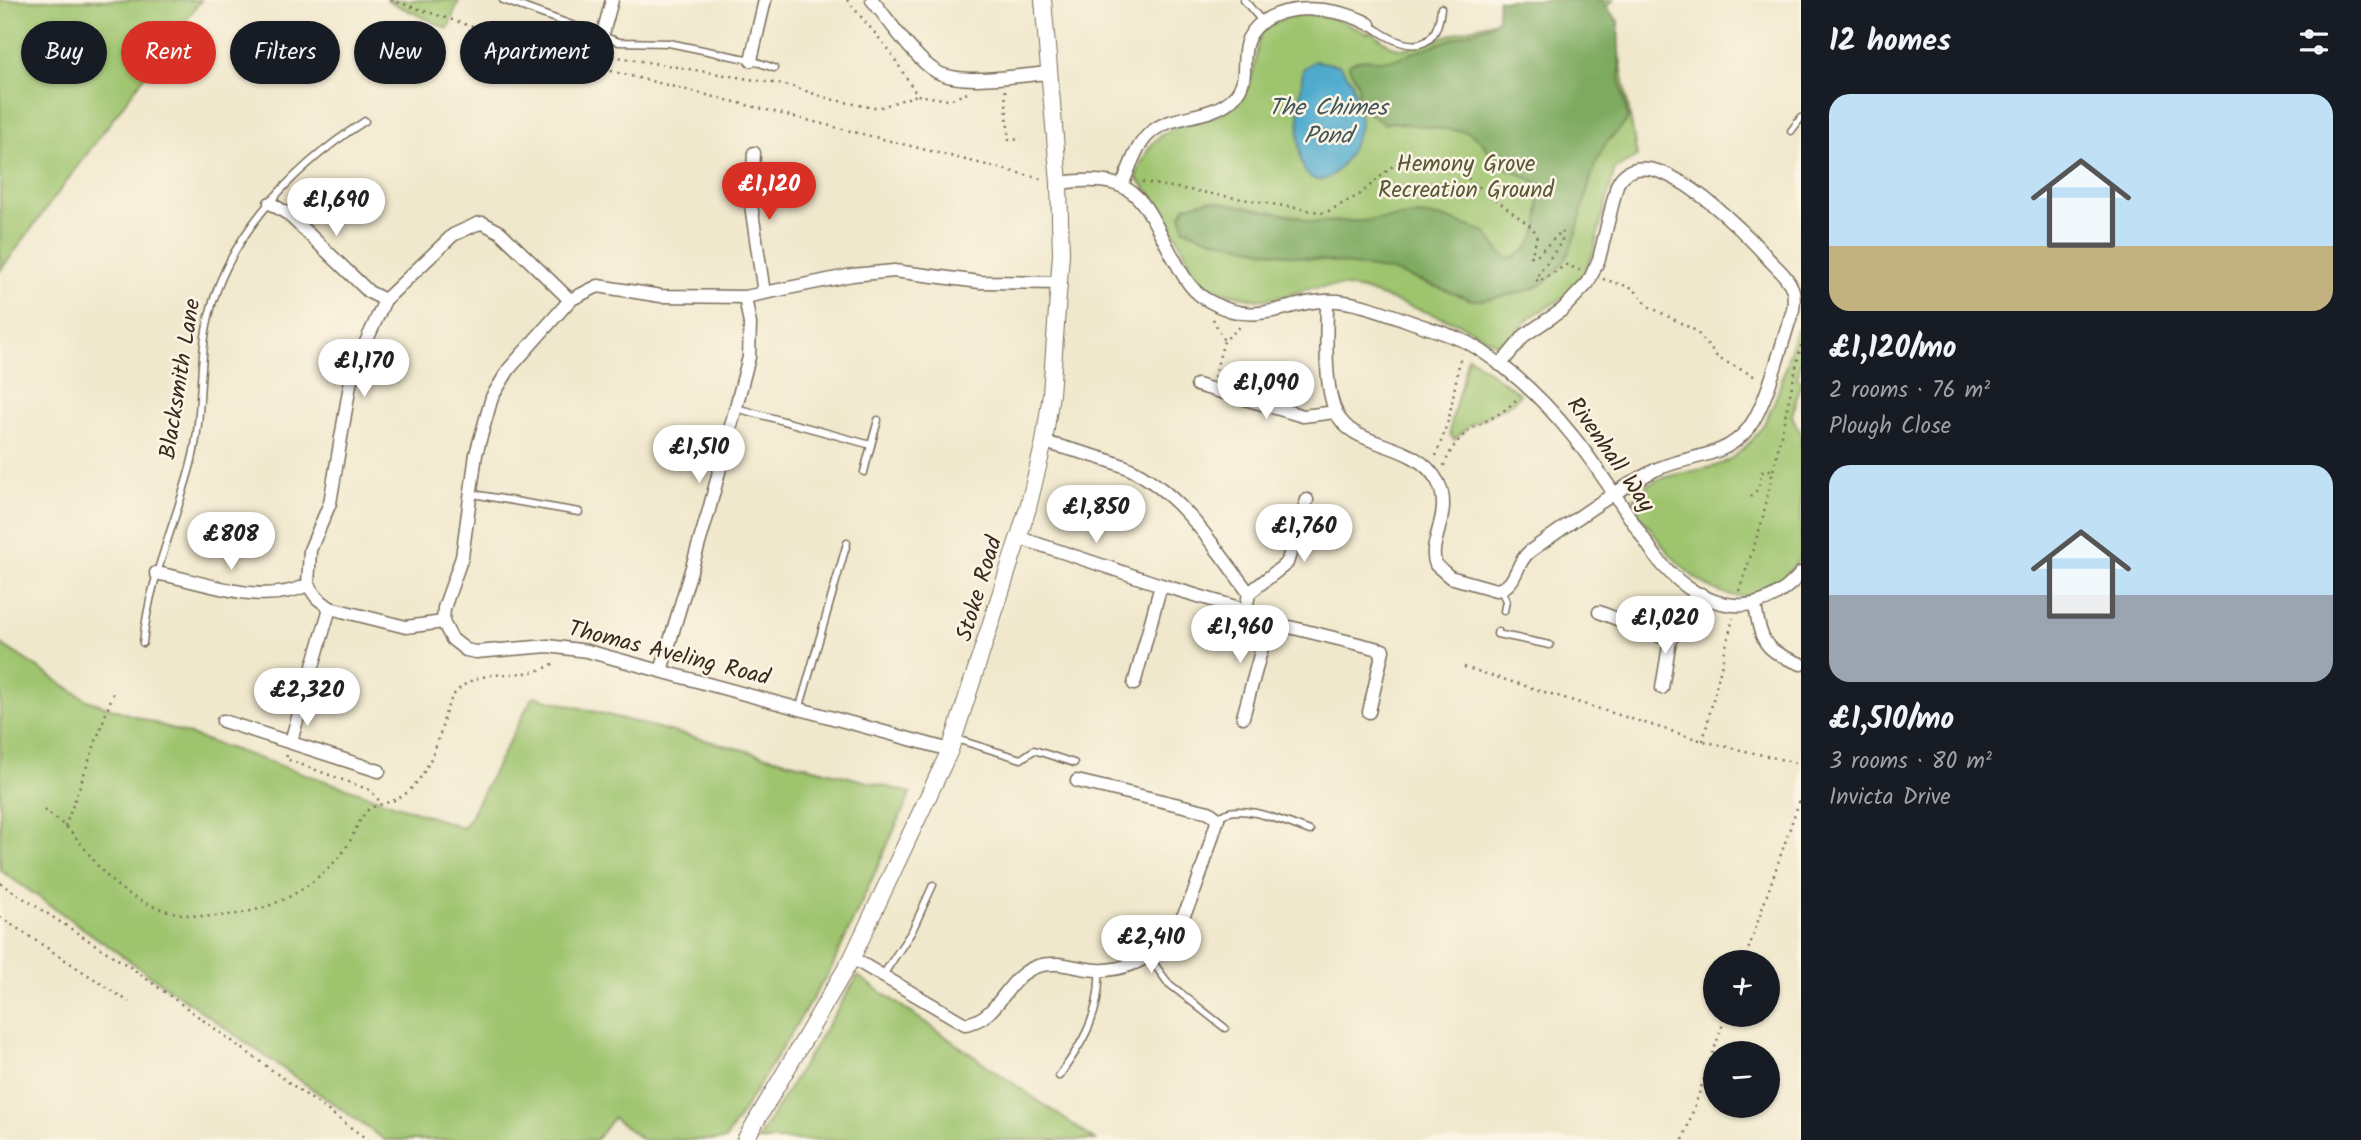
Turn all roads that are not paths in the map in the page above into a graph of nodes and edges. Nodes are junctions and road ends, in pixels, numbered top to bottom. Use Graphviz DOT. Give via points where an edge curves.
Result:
graph roads {
  1 [pos="503,0"];
  2 [pos="612,0"];
  3 [pos="765,0"];
  4 [pos="872,0"];
  5 [pos="1042,0"];
  6 [pos="1244,0"];
  7 [pos="1441,8"];
  8 [pos="1261,20"];
  9 [pos="560,21"];
  10 [pos="607,21"];
  11 [pos="1369,24"];
  12 [pos="614,41"];
  13 [pos="751,60"];
  14 [pos="774,68"];
  15 [pos="1049,73"];
  16 [pos="1801,118"];
  17 [pos="365,121"];
  18 [pos="1791,131"];
  19 [pos="754,153"];
  20 [pos="1123,182"];
  21 [pos="1059,183"];
  22 [pos="270,203"];
  23 [pos="1059,283"];
  24 [pos="764,293"];
  25 [pos="744,297"];
  26 [pos="385,300"];
  27 [pos="570,300"];
  28 [pos="1327,300"];
  29 [pos="1500,365"];
  30 [pos="1196,385"];
  31 [pos="736,408"];
  32 [pos="1336,412"];
  33 [pos="877,420"];
  34 [pos="1044,443"];
  35 [pos="871,445"];
  36 [pos="864,472"];
  37 [pos="473,495"];
  38 [pos="1615,495"];
  39 [pos="1307,500"];
  40 [pos="579,512"];
  41 [pos="1020,538"];
  42 [pos="847,543"];
  43 [pos="156,573"];
  44 [pos="1801,573"];
  45 [pos="308,585"];
  46 [pos="1161,585"];
  47 [pos="1501,590"];
  48 [pos="1249,593"];
  49 [pos="1701,594"];
  50 [pos="1755,606"];
  51 [pos="330,608"];
  52 [pos="1246,611"];
  53 [pos="1504,611"];
  54 [pos="1599,612"];
  55 [pos="443,622"];
  56 [pos="1269,622"];
  57 [pos="1498,631"];
  58 [pos="1670,640"];
  59 [pos="143,643"];
  60 [pos="1550,645"];
  61 [pos="1801,664"];
  62 [pos="661,671"];
  63 [pos="1134,684"];
  64 [pos="1662,688"];
  65 [pos="799,710"];
  66 [pos="1369,712"];
  67 [pos="1243,717"];
  68 [pos="223,721"];
  69 [pos="291,741"];
  70 [pos="952,744"];
  71 [pos="1074,763"];
  72 [pos="379,771"];
  73 [pos="1077,781"];
  74 [pos="1218,819"];
  75 [pos="1310,831"];
  76 [pos="933,886"];
  77 [pos="1149,957"];
  78 [pos="852,958"];
  79 [pos="1099,971"];
  80 [pos="883,975"];
  81 [pos="1224,1028"];
  82 [pos="1059,1076"];
  83 [pos="745,1140"];
  1 -- 9 [label="lane"];
  2 -- 10 [label="street"];
  3 -- 13 [label="street"];
  4 -- 15 [label="street" via="936,72 960,78"];
  5 -- 15 [label="street, Stoke Road"];
  6 -- 8 [label="lane"];
  7 -- 11 [label="lane" via="1435,31 1413,45 1395,43"];
  8 -- 11 [label="street" via="1281,8 1312,5"];
  8 -- 20 [label="street" via="1248,40 1246,74 1234,97 1218,109 1155,129 1138,148"];
  12 -- 13 [label="lane" via="669,43"];
  13 -- 14 [label="lane"];
  15 -- 21 [label="street, Stoke Road"];
  16 -- 18 [label="lane"];
  17 -- 22 [label="lane, Blacksmith Lane" via="323,149"];
  19 -- 24 [label="street" via="751,205"];
  20 -- 21 [label="street"];
  20 -- 28 [label="street, Rivenhall Way" via="1146,207 1184,278 1199,295 1233,312 1258,314"];
  21 -- 23 [label="street, Stoke Road"];
  22 -- 26 [label="street" via="288,214 369,292"];
  22 -- 43 [label="lane, Blacksmith Lane" via="232,257 215,295 205,337 191,462"];
  23 -- 24 [label="street" via="980,282 894,271"];
  23 -- 34 [label="street, Stoke Road"];
  24 -- 25 [label="street"];
  25 -- 27 [label="street" via="661,296 598,286"];
  25 -- 31 [label="street" via="751,342"];
  26 -- 27 [label="street" via="453,235 484,223 500,232"];
  26 -- 45 [label="street" via="352,373 330,503 310,550"];
  27 -- 37 [label="street" via="509,369 492,397 476,454"];
  28 -- 29 [label="street, Rivenhall Way" via="1356,304 1465,341"];
  28 -- 32 [label="street" via="1330,387"];
  29 -- 38 [label="street, Rivenhall Way" via="1566,424"];
  29 -- 38 [label="street" via="1525,335 1570,304 1592,276 1622,177 1632,170 1669,177 1694,189 1743,229 1792,288 1793,310 1754,419 1733,443 1709,456 1666,466"];
  30 -- 32 [label="street" via="1303,416"];
  31 -- 35 [label="lane"];
  31 -- 62 [label="street"];
  32 -- 47 [label="street" via="1354,432 1407,452 1430,470 1443,509 1433,557 1438,570"];
  33 -- 35 [label="lane"];
  34 -- 41 [label="street, Stoke Road"];
  34 -- 48 [label="street" via="1108,460 1147,479 1180,506"];
  35 -- 36 [label="lane"];
  37 -- 40 [label="lane"];
  37 -- 55 [label="street" via="462,557"];
  38 -- 47 [label="street" via="1528,552 1514,580"];
  38 -- 49 [label="street, Rivenhall Way" via="1666,569"];
  39 -- 48 [label="street" via="1287,563"];
  41 -- 46 [label="street"];
  41 -- 70 [label="street, Stoke Road"];
  42 -- 65 [label="lane"];
  43 -- 45 [label="street" via="262,596"];
  43 -- 59 [label="lane, Blacksmith Lane"];
  44 -- 50 [label="street" via="1781,594"];
  45 -- 51 [label="street"];
  46 -- 52 [label="street"];
  46 -- 63 [label="street"];
  47 -- 53 [label="lane"];
  48 -- 52 [label="street"];
  49 -- 50 [label="street, Rivenhall Way"];
  49 -- 58 [label="street"];
  50 -- 61 [label="street" via="1768,649"];
  51 -- 55 [label="street" via="406,627"];
  51 -- 69 [label="street"];
  52 -- 56 [label="street"];
  54 -- 58 [label="street"];
  55 -- 62 [label="street, Thomas Aveling Road" via="452,639 466,650 565,647"];
  56 -- 66 [label="street" via="1383,650"];
  56 -- 67 [label="street"];
  57 -- 60 [label="lane"];
  58 -- 64 [label="street"];
  62 -- 65 [label="street, Thomas Aveling Road"];
  65 -- 70 [label="street, Thomas Aveling Road"];
  68 -- 69 [label="street"];
  69 -- 72 [label="street"];
  70 -- 71 [label="lane" via="1021,759 1034,750"];
  70 -- 78 [label="street, Stoke Road"];
  73 -- 74 [label="street" via="1209,812"];
  74 -- 75 [label="lane" via="1236,810"];
  74 -- 77 [label="street" via="1183,920"];
  76 -- 80 [label="lane" via="912,931"];
  77 -- 79 [label="street" via="1128,967"];
  77 -- 81 [label="lane" via="1168,984"];
  78 -- 80 [label="street"];
  78 -- 83 [label="street, Stoke Road"];
  79 -- 80 [label="street" via="1038,965 1019,978 988,1017 965,1024"];
  79 -- 82 [label="lane" via="1100,989 1088,1032"];
}
